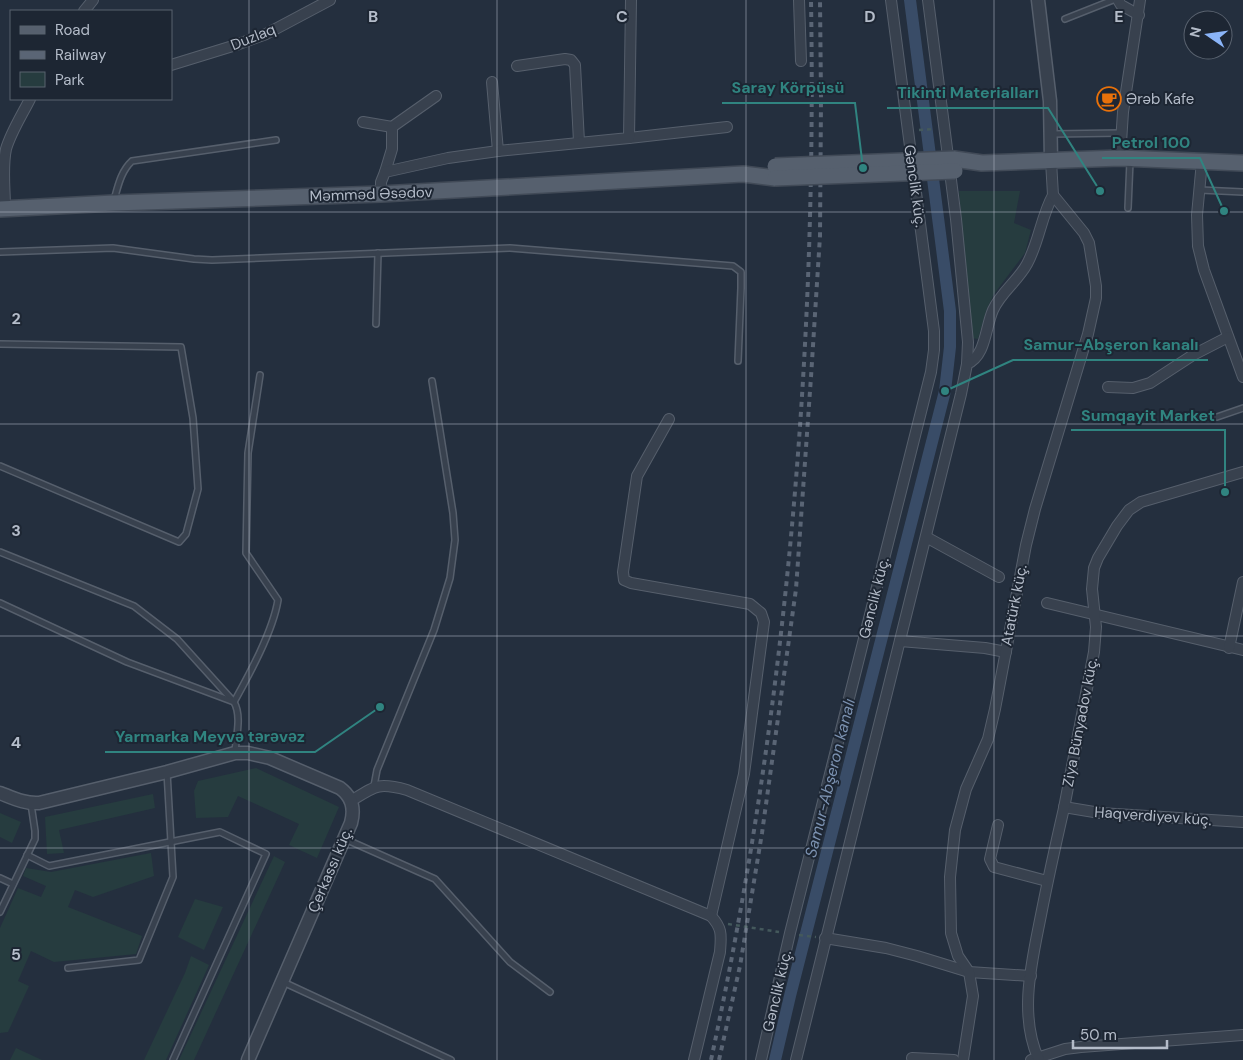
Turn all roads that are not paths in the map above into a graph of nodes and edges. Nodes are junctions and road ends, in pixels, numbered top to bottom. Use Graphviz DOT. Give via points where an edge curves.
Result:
graph roads {
  1 [pos="330,0"];
  2 [pos="631,0"];
  3 [pos="799,0"];
  4 [pos="892,0"];
  5 [pos="928,0"];
  6 [pos="1038,0"];
  7 [pos="1113,0"];
  8 [pos="1118,0"];
  9 [pos="1140,0"];
  10 [pos="1139,15"];
  11 [pos="1064,19"];
  12 [pos="801,61"];
  13 [pos="172,65"];
  14 [pos="517,66"];
  15 [pos="492,82"];
  16 [pos="436,96"];
  17 [pos="30,100"];
  18 [pos="364,122"];
  19 [pos="392,127"];
  20 [pos="727,127"];
  21 [pos="1051,134"];
  22 [pos="1121,134"];
  23 [pos="629,138"];
  24 [pos="276,140"];
  25 [pos="579,142"];
  26 [pos="498,151"];
  27 [pos="1125,158"];
  28 [pos="1051,161"];
  29 [pos="1202,161"];
  30 [pos="1243,163"];
  31 [pos="384,172"];
  32 [pos="1200,190"];
  33 [pos="1243,192"];
  34 [pos="380,194"];
  35 [pos="1052,195"];
  36 [pos="114,203"];
  37 [pos="3,208"];
  38 [pos="1128,208"];
  39 [pos="0,252"];
  40 [pos="378,253"];
  41 [pos="376,324"];
  42 [pos="1229,342"];
  43 [pos="0,344"];
  44 [pos="1243,348"];
  45 [pos="738,361"];
  46 [pos="966,364"];
  47 [pos="260,375"];
  48 [pos="1243,377"];
  49 [pos="432,381"];
  50 [pos="1108,387"];
  51 [pos="1243,408"];
  52 [pos="1217,417"];
  53 [pos="670,419"];
  54 [pos="0,466"];
  55 [pos="1243,472"];
  56 [pos="926,537"];
  57 [pos="0,552"];
  58 [pos="999,577"];
  59 [pos="1243,582"];
  60 [pos="0,603"];
  61 [pos="1047,603"];
  62 [pos="1095,614"];
  63 [pos="900,641"];
  64 [pos="1228,648"];
  65 [pos="1243,650"];
  66 [pos="1006,652"];
  67 [pos="234,702"];
  68 [pos="235,753"];
  69 [pos="167,772"];
  70 [pos="374,786"];
  71 [pos="0,793"];
  72 [pos="352,800"];
  73 [pos="31,804"];
  74 [pos="1064,807"];
  75 [pos="1243,822"];
  76 [pos="998,825"];
  77 [pos="344,839"];
  78 [pos="172,842"];
  79 [pos="27,855"];
  80 [pos="0,878"];
  81 [pos="1047,881"];
  82 [pos="14,884"];
  83 [pos="0,912"];
  84 [pos="711,916"];
  85 [pos="825,938"];
  86 [pos="68,968"];
  87 [pos="969,972"];
  88 [pos="1030,976"];
  89 [pos="282,982"];
  90 [pos="550,992"];
  91 [pos="1243,1036"];
  92 [pos="912,1058"];
  93 [pos="1036,1059"];
  94 [pos="173,1060"];
  95 [pos="248,1060"];
  96 [pos="451,1060"];
  97 [pos="694,1060"];
  98 [pos="761,1060"];
  99 [pos="796,1060"];
  100 [pos="954,1060"];
  101 [pos="963,1060"];
  1 -- 13 [label="street, Duzlaq" via="266,34"];
  2 -- 23 [label="street"];
  3 -- 12 [label="street"];
  4 -- 98 [label="street, Gənclik küç." via="934,331 933,357"];
  5 -- 46 [label="street" via="956,219 967,333"];
  6 -- 21 [label="street"];
  7 -- 11 [label="lane"];
  8 -- 10 [label="street"];
  9 -- 10 [label="street"];
  10 -- 22 [label="street"];
  14 -- 25 [label="street" via="572,60 575,65"];
  15 -- 26 [label="street"];
  16 -- 19 [label="street"];
  17 -- 37 [label="street" via="6,150"];
  18 -- 19 [label="street"];
  19 -- 31 [label="street" via="392,149"];
  20 -- 23 [label="street"];
  21 -- 22 [label="lane"];
  21 -- 28 [label="street"];
  22 -- 27 [label="street"];
  23 -- 25 [label="street"];
  24 -- 36 [label="lane" via="132,161 120,180"];
  25 -- 26 [label="street"];
  26 -- 31 [label="street"];
  27 -- 28 [label="main road, Məmməd Əsədov"];
  27 -- 29 [label="main road, Məmməd Əsədov"];
  27 -- 38 [label="lane"];
  28 -- 34 [label="main road, Məmməd Əsədov, bridge" via="774,172"];
  28 -- 35 [label="street"];
  29 -- 30 [label="main road, Məmməd Əsədov"];
  29 -- 32 [label="street"];
  31 -- 34 [label="street"];
  32 -- 33 [label="lane"];
  32 -- 42 [label="street" via="1196,230 1198,246"];
  34 -- 36 [label="main road, Məmməd Əsədov"];
  35 -- 46 [label="street" via="1028,263 993,310 979,354"];
  35 -- 66 [label="street, Atatürk küç." via="1089,242 1096,298 1026,545"];
  36 -- 37 [label="main road, Məmməd Əsədov"];
  39 -- 40 [label="lane" via="113,248 194,260"];
  40 -- 41 [label="lane"];
  40 -- 45 [label="lane" via="510,248 733,266 740,272 742,288"];
  42 -- 44 [label="street"];
  42 -- 48 [label="street"];
  42 -- 50 [label="street" via="1206,347 1140,387"];
  43 -- 54 [label="lane" via="181,347 193,418 198,489 186,534 179,542"];
  46 -- 56 [label="street"];
  47 -- 67 [label="lane" via="248,453 246,553 278,600 276,613"];
  49 -- 70 [label="lane" via="453,513 455,540 450,578 434,630 377,770"];
  51 -- 52 [label="lane"];
  53 -- 84 [label="street" via="637,476 624,580 750,604 761,614 764,622 744,774"];
  55 -- 62 [label="street, Ziya Bünyadov küç." via="1141,502 1129,510 1094,568"];
  56 -- 58 [label="street"];
  56 -- 63 [label="street"];
  57 -- 67 [label="lane" via="134,606 177,638"];
  59 -- 64 [label="street"];
  60 -- 67 [label="lane" via="127,662"];
  61 -- 62 [label="street"];
  62 -- 64 [label="street"];
  62 -- 74 [label="street, Ziya Bünyadov küç." via="1094,652"];
  63 -- 66 [label="street"];
  63 -- 85 [label="street"];
  64 -- 65 [label="street"];
  66 -- 87 [label="street, Atatürk küç." via="988,738 966,789 955,830 950,886 951,932 958,956"];
  67 -- 68 [label="lane" via="238,715"];
  68 -- 69 [label="street"];
  68 -- 72 [label="street" via="270,758 340,788"];
  69 -- 73 [label="street"];
  69 -- 78 [label="lane"];
  70 -- 72 [label="street"];
  70 -- 84 [label="street" via="407,790"];
  71 -- 73 [label="street"];
  72 -- 77 [label="street, Çerkassı küç." via="352,818"];
  73 -- 79 [label="lane" via="35,830"];
  74 -- 75 [label="street, Haqverdiyev küç." via="1100,813"];
  74 -- 81 [label="street, Ziya Bünyadov küç."];
  76 -- 81 [label="street" via="991,864"];
  77 -- 89 [label="street, Çerkassı küç."];
  77 -- 90 [label="lane" via="435,879 510,962"];
  78 -- 79 [label="lane" via="49,866"];
  78 -- 86 [label="lane" via="173,877 139,960"];
  78 -- 94 [label="lane" via="220,832 266,854"];
  79 -- 82 [label="lane"];
  80 -- 82 [label="lane"];
  81 -- 88 [label="street, Ziya Bünyadov küç."];
  82 -- 83 [label="lane"];
  84 -- 97 [label="street" via="719,924 720,952"];
  85 -- 87 [label="street" via="886,948"];
  85 -- 99 [label="street"];
  87 -- 88 [label="street"];
  87 -- 101 [label="street, Atatürk küç." via="972,996"];
  88 -- 93 [label="street, Ziya Bünyadov küç." via="1028,1018"];
  89 -- 95 [label="street, Çerkassı küç."];
  89 -- 96 [label="lane"];
  91 -- 93 [label="street" via="1081,1047"];
  92 -- 100 [label="street"];
}
